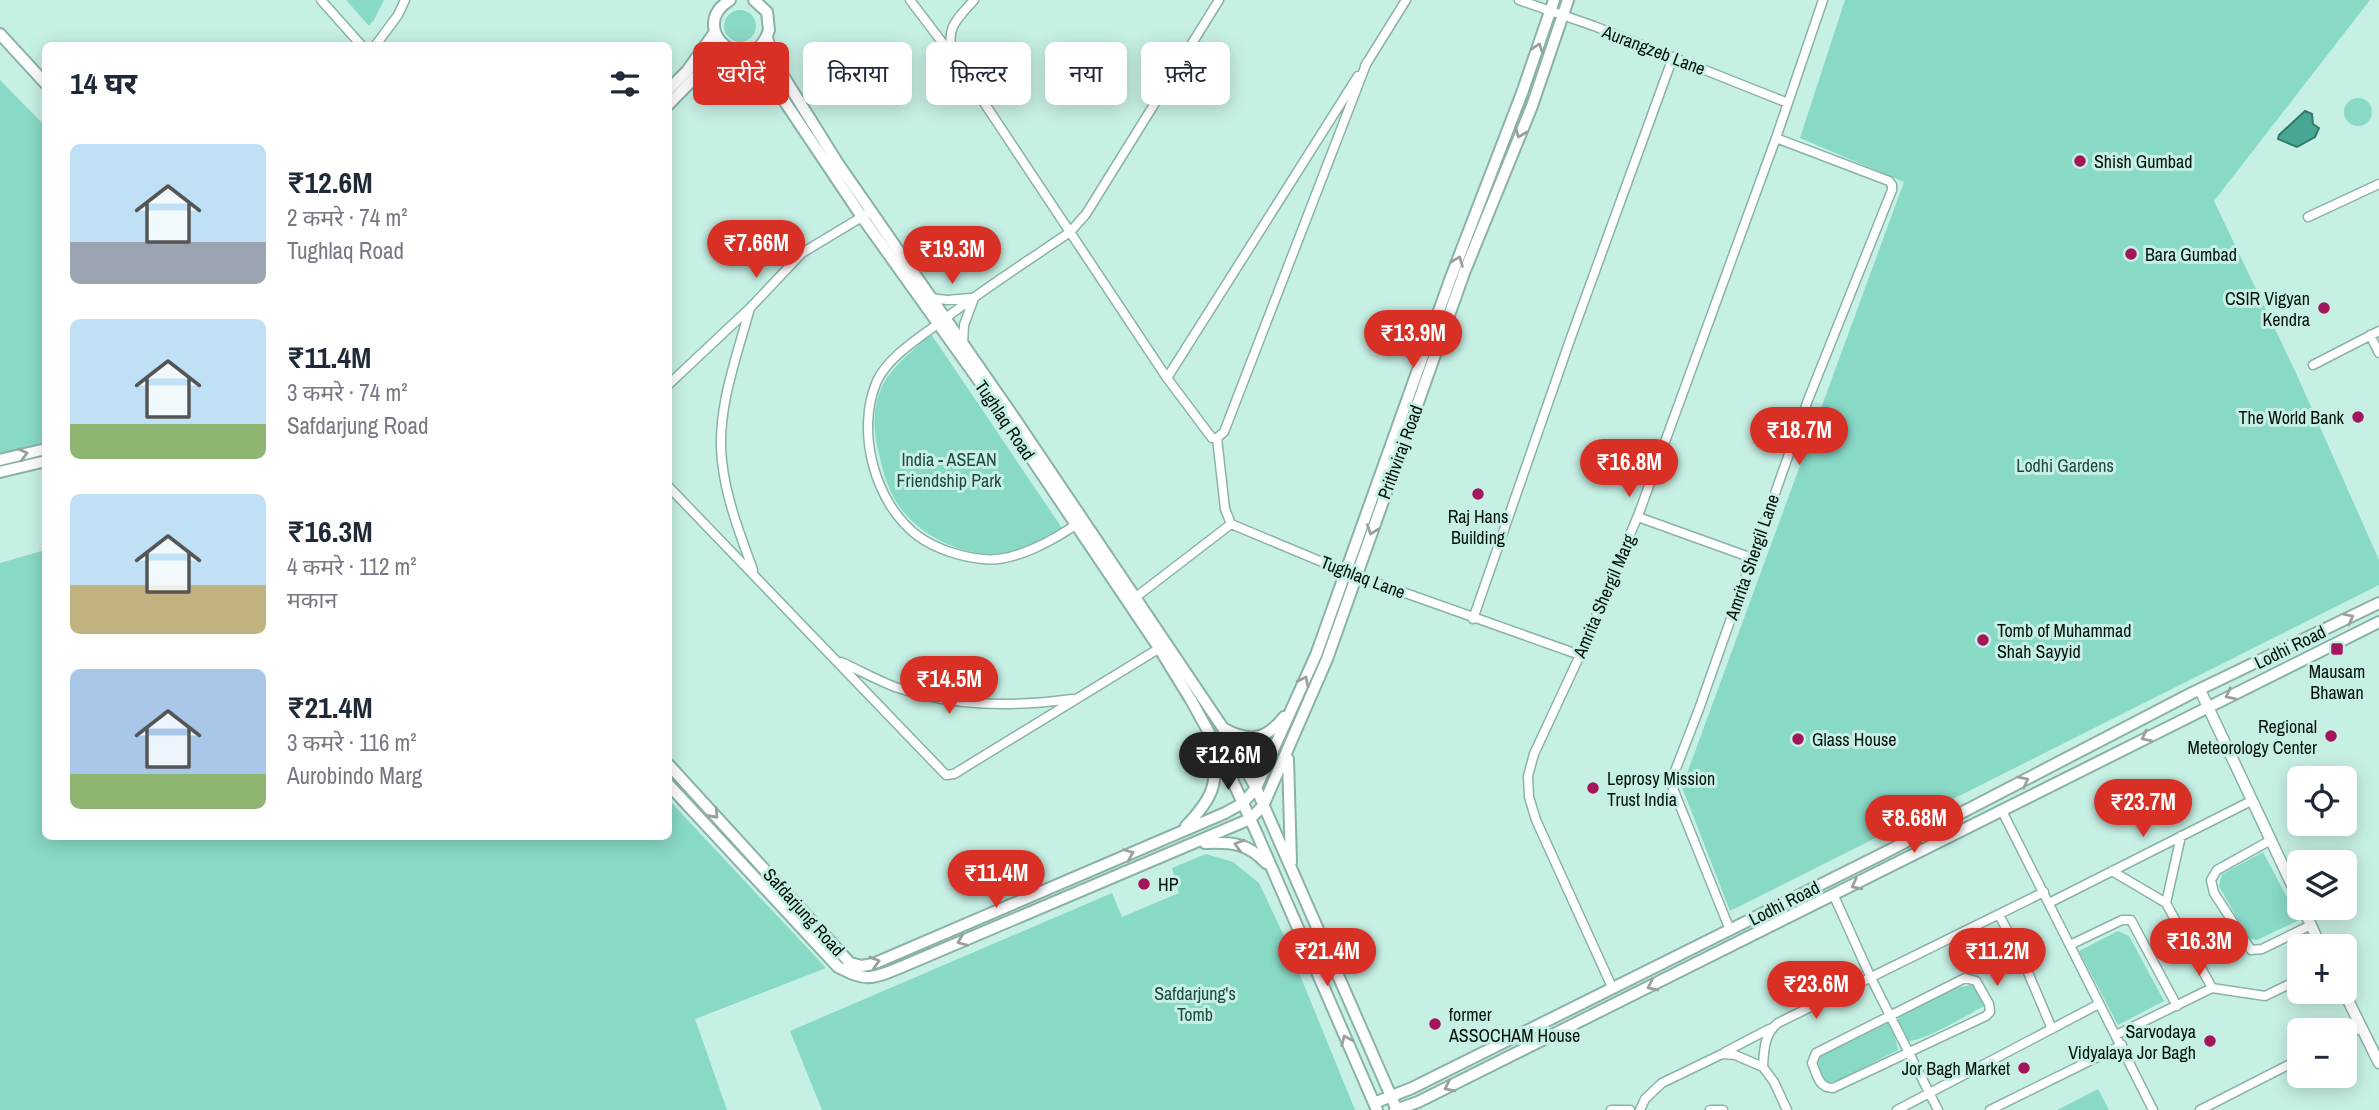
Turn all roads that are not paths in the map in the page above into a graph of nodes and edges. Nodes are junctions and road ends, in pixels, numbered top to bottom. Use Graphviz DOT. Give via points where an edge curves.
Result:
graph roads {
  1 [pos="321,0"];
  2 [pos="405,0"];
  3 [pos="754,0"];
  4 [pos="775,0"];
  5 [pos="910,0"];
  6 [pos="974,0"];
  7 [pos="1219,0"];
  8 [pos="1406,0"];
  9 [pos="1519,0"];
  10 [pos="1568,0"];
  11 [pos="1823,0"];
  12 [pos="724,2"];
  13 [pos="1552,5"];
  14 [pos="1563,15"];
  15 [pos="768,16"];
  16 [pos="715,32"];
  17 [pos="0,34"];
  18 [pos="767,37"];
  19 [pos="358,42"];
  20 [pos="378,42"];
  21 [pos="720,42"];
  22 [pos="762,42"];
  23 [pos="942,42"];
  24 [pos="949,42"];
  25 [pos="1673,57"];
  26 [pos="1367,62"];
  27 [pos="693,79"];
  28 [pos="42,80"];
  29 [pos="672,86"];
  30 [pos="672,101"];
  31 [pos="1788,103"];
  32 [pos="788,105"];
  33 [pos="986,105"];
  34 [pos="1776,138"];
  35 [pos="2379,184"];
  36 [pos="867,214"];
  37 [pos="2308,217"];
  38 [pos="1070,232"];
  39 [pos="930,298"];
  40 [pos="974,298"];
  41 [pos="750,308"];
  42 [pos="941,321"];
  43 [pos="2379,331"];
  44 [pos="2370,335"];
  45 [pos="962,344"];
  46 [pos="2379,353"];
  47 [pos="2314,365"];
  48 [pos="1167,378"];
  49 [pos="672,381"];
  50 [pos="1217,438"];
  51 [pos="42,450"];
  52 [pos="0,460"];
  53 [pos="42,462"];
  54 [pos="0,472"];
  55 [pos="672,490"];
  56 [pos="1638,517"];
  57 [pos="1080,522"];
  58 [pos="1231,524"];
  59 [pos="1752,558"];
  60 [pos="754,573"];
  61 [pos="1351,573"];
  62 [pos="1136,597"];
  63 [pos="2379,603"];
  64 [pos="1473,619"];
  65 [pos="2379,622"];
  66 [pos="1163,645"];
  67 [pos="1580,655"];
  68 [pos="835,659"];
  69 [pos="2200,690"];
  70 [pos="1075,698"];
  71 [pos="2207,706"];
  72 [pos="1290,709"];
  73 [pos="1223,729"];
  74 [pos="1209,735"];
  75 [pos="1242,736"];
  76 [pos="1288,752"];
  77 [pos="672,768"];
  78 [pos="1264,771"];
  79 [pos="672,788"];
  80 [pos="1256,788"];
  81 [pos="2251,801"];
  82 [pos="1243,803"];
  83 [pos="1263,806"];
  84 [pos="2002,811"];
  85 [pos="1250,819"];
  86 [pos="1182,831"];
  87 [pos="2181,836"];
  88 [pos="2269,841"];
  89 [pos="1196,843"];
  90 [pos="1103,865"];
  91 [pos="1292,868"];
  92 [pos="1273,871"];
  93 [pos="2112,871"];
  94 [pos="2287,876"];
  95 [pos="1109,880"];
  96 [pos="2044,892"];
  97 [pos="1834,896"];
  98 [pos="2049,902"];
  99 [pos="2166,903"];
  100 [pos="1999,915"];
  101 [pos="2309,920"];
  102 [pos="2311,925"];
  103 [pos="1730,930"];
  104 [pos="2316,934"];
  105 [pos="2070,945"];
  106 [pos="1871,978"];
  107 [pos="2287,985"];
  108 [pos="1612,987"];
  109 [pos="2212,988"];
  110 [pos="2099,1004"];
  111 [pos="2350,1004"];
  112 [pos="2177,1006"];
  113 [pos="1890,1015"];
  114 [pos="2361,1028"];
  115 [pos="1771,1029"];
  116 [pos="2052,1029"];
  117 [pos="2357,1030"];
  118 [pos="2116,1035"];
  119 [pos="2122,1045"];
  120 [pos="1908,1051"];
  121 [pos="1722,1054"];
  122 [pos="2379,1063"];
  123 [pos="2287,1066"];
  124 [pos="1763,1067"];
  125 [pos="1930,1093"];
  126 [pos="1392,1096"];
  127 [pos="1376,1106"];
  128 [pos="1396,1110"];
  129 [pos="1611,1110"];
  130 [pos="1630,1110"];
  131 [pos="1640,1110"];
  132 [pos="1710,1110"];
  133 [pos="1723,1110"];
  134 [pos="1787,1110"];
  135 [pos="1897,1110"];
  136 [pos="1938,1110"];
  137 [pos="1990,1110"];
  138 [pos="2153,1110"];
  139 [pos="2200,1110"];
  1 -- 19 [label="street"];
  2 -- 20 [label="street"];
  3 -- 15 [label="main road"];
  4 -- 15 [label="main road"];
  5 -- 23 [label="street"];
  6 -- 24 [label="street" via="955,21"];
  7 -- 38 [label="street" via="1086,214"];
  8 -- 26 [label="street"];
  9 -- 13 [label="street, Aurangzeb Lane"];
  10 -- 14 [label="main road, Prithviraj Road"];
  11 -- 31 [label="street, Amrita Shergil Marg"];
  12 -- 16 [label="main road" via="716,15"];
  13 -- 14 [label="street, Aurangzeb Lane"];
  61 -- 13 [label="main road, Prithviraj Road, one-way" via="1445,293"];
  14 -- 25 [label="street, Aurangzeb Lane"];
  14 -- 61 [label="main road, Prithviraj Road, one-way"];
  15 -- 18 [label="main road"];
  16 -- 21 [label="main road, Tughlaq Road"];
  16 -- 29 [label="main road"];
  17 -- 28 [label="main road"];
  18 -- 22 [label="main road"];
  18 -- 36 [label="main road, Tughlaq Road" via="784,80"];
  25 -- 31 [label="street, Aurangzeb Lane"];
  25 -- 64 [label="street"];
  26 -- 48 [label="street"];
  26 -- 50 [label="street" via="1224,432"];
  27 -- 30 [label="main road"];
  31 -- 34 [label="street, Amrita Shergil Marg"];
  32 -- 36 [label="main road, Tughlaq Road"];
  33 -- 38 [label="street"];
  34 -- 56 [label="street, Amrita Shergil Marg"];
  34 -- 59 [label="street, Amrita Shergil Lane" via="1889,181 1892,191 1808,400"];
  35 -- 37 [label="street"];
  36 -- 39 [label="main road, Tughlaq Road"];
  36 -- 41 [label="street" via="802,253"];
  36 -- 42 [label="main road, Tughlaq Road"];
  38 -- 40 [label="street"];
  38 -- 48 [label="street"];
  39 -- 40 [label="street"];
  39 -- 42 [label="main road, Tughlaq Road"];
  40 -- 42 [label="street"];
  40 -- 45 [label="street"];
  41 -- 49 [label="street"];
  41 -- 60 [label="street" via="728,391 721,458 733,516"];
  42 -- 45 [label="main road, Tughlaq Road"];
  42 -- 57 [label="main road, Tughlaq Road"];
  42 -- 57 [label="street" via="898,354 877,380 871,407 868,437 874,466 899,517 918,536 943,550 983,559 1025,553"];
  43 -- 44 [label="street"];
  44 -- 46 [label="street"];
  44 -- 47 [label="street"];
  45 -- 57 [label="main road, Tughlaq Road"];
  48 -- 50 [label="street" via="1208,435"];
  50 -- 58 [label="street" via="1225,509"];
  52 -- 51 [label="main road, one-way"];
  53 -- 54 [label="main road"];
  55 -- 60 [label="street"];
  56 -- 59 [label="street"];
  56 -- 67 [label="street, Amrita Shergil Marg"];
  57 -- 62 [label="main road, Tughlaq Road"];
  57 -- 66 [label="main road, Tughlaq Road"];
  58 -- 61 [label="street, Tughlaq Lane"];
  58 -- 62 [label="street"];
  59 -- 103 [label="street, Amrita Shergil Lane" via="1673,779"];
  60 -- 68 [label="street"];
  61 -- 64 [label="street, Tughlaq Lane"];
  72 -- 61 [label="main road, Prithviraj Road, one-way"];
  61 -- 76 [label="main road, Prithviraj Road" via="1328,659"];
  62 -- 66 [label="main road, Tughlaq Road"];
  69 -- 63 [label="main road, Lodhi Road, one-way"];
  64 -- 67 [label="street, Tughlaq Lane"];
  65 -- 71 [label="main road, Lodhi Road, one-way"];
  66 -- 70 [label="street"];
  66 -- 73 [label="main road, Tughlaq Road"];
  66 -- 74 [label="main road, Tughlaq Road"];
  67 -- 108 [label="street, Amrita Shergil Marg" via="1534,754 1528,776 1530,797 1536,820"];
  68 -- 70 [label="street" via="893,686 954,702 993,705"];
  68 -- 70 [label="street" via="942,773 950,776"];
  69 -- 71 [label="street"];
  103 -- 69 [label="main road, Lodhi Road, one-way"];
  71 -- 81 [label="street"];
  71 -- 84 [label="main road, Lodhi Road, one-way"];
  72 -- 75 [label="main road" via="1264,736"];
  72 -- 78 [label="main road, Prithviraj Road"];
  73 -- 75 [label="main road"];
  73 -- 80 [label="main road, Tughlaq Road"];
  74 -- 82 [label="main road, Tughlaq Road"];
  74 -- 86 [label="main road" via="1215,763 1213,790"];
  75 -- 78 [label="main road"];
  76 -- 83 [label="main road, Prithviraj Road"];
  76 -- 91 [label="main road"];
  77 -- 90 [label="main road, Safdarjung Road, one-way" via="850,963 862,966"];
  78 -- 80 [label="main road, Prithviraj Road"];
  95 -- 79 [label="main road, Safdarjung Road, one-way" via="878,976 859,978 838,967"];
  80 -- 82 [label="main road, Prithviraj Road"];
  80 -- 83 [label="main road, Tughlaq Road"];
  81 -- 87 [label="street"];
  81 -- 88 [label="street"];
  82 -- 85 [label="main road, Tughlaq Road"];
  82 -- 86 [label="main road, Safdarjung Road"];
  83 -- 85 [label="main road, Prithviraj Road"];
  83 -- 91 [label="main road, Tughlaq Road"];
  84 -- 96 [label="street"];
  84 -- 97 [label="main road, Lodhi Road, one-way"];
  85 -- 89 [label="main road, Safdarjung Road"];
  85 -- 92 [label="main road, Tughlaq Road"];
  90 -- 86 [label="main road, Safdarjung Road, one-way"];
  87 -- 93 [label="street"];
  87 -- 99 [label="street"];
  88 -- 94 [label="street"];
  88 -- 102 [label="street" via="2217,870 2211,880 2214,893 2251,950"];
  92 -- 89 [label="main road, one-way" via="1243,845"];
  89 -- 95 [label="main road, Safdarjung Road"];
  90 -- 95 [label="main road"];
  91 -- 126 [label="main road, Tughlaq Road"];
  127 -- 92 [label="main road, Tughlaq Road, one-way"];
  93 -- 98 [label="street"];
  93 -- 99 [label="street"];
  96 -- 98 [label="street"];
  96 -- 100 [label="street"];
  97 -- 106 [label="street"];
  97 -- 128 [label="main road, Lodhi Road, one-way"];
  98 -- 105 [label="street"];
  99 -- 109 [label="street"];
  100 -- 106 [label="street"];
  100 -- 116 [label="street"];
  101 -- 102 [label="street"];
  102 -- 104 [label="street"];
  103 -- 108 [label="main road, Lodhi Road"];
  105 -- 110 [label="street"];
  105 -- 112 [label="street" via="2130,920"];
  106 -- 113 [label="street"];
  106 -- 115 [label="street"];
  107 -- 109 [label="street" via="2265,996"];
  108 -- 126 [label="main road, Lodhi Road"];
  109 -- 112 [label="street"];
  110 -- 116 [label="street"];
  110 -- 118 [label="street"];
  111 -- 114 [label="street"];
  112 -- 118 [label="street"];
  113 -- 120 [label="street"];
  113 -- 120 [label="street" via="1815,1053 1812,1063 1820,1083 1833,1088"];
  113 -- 120 [label="street" via="1965,978 1976,981 1989,1004 1986,1016"];
  114 -- 117 [label="street"];
  114 -- 122 [label="street"];
  115 -- 121 [label="street"];
  115 -- 124 [label="street"];
  116 -- 125 [label="street"];
  118 -- 119 [label="street"];
  119 -- 137 [label="street"];
  119 -- 138 [label="street"];
  120 -- 125 [label="street"];
  121 -- 124 [label="street"];
  121 -- 131 [label="street" via="1662,1083"];
  123 -- 139 [label="street"];
  124 -- 134 [label="street"];
  125 -- 135 [label="street"];
  125 -- 136 [label="street"];
  126 -- 127 [label="main road, Lodhi Road"];
  126 -- 128 [label="main road, Tughlaq Road"];
  129 -- 130 [label="street"];
  132 -- 133 [label="street"];
}
